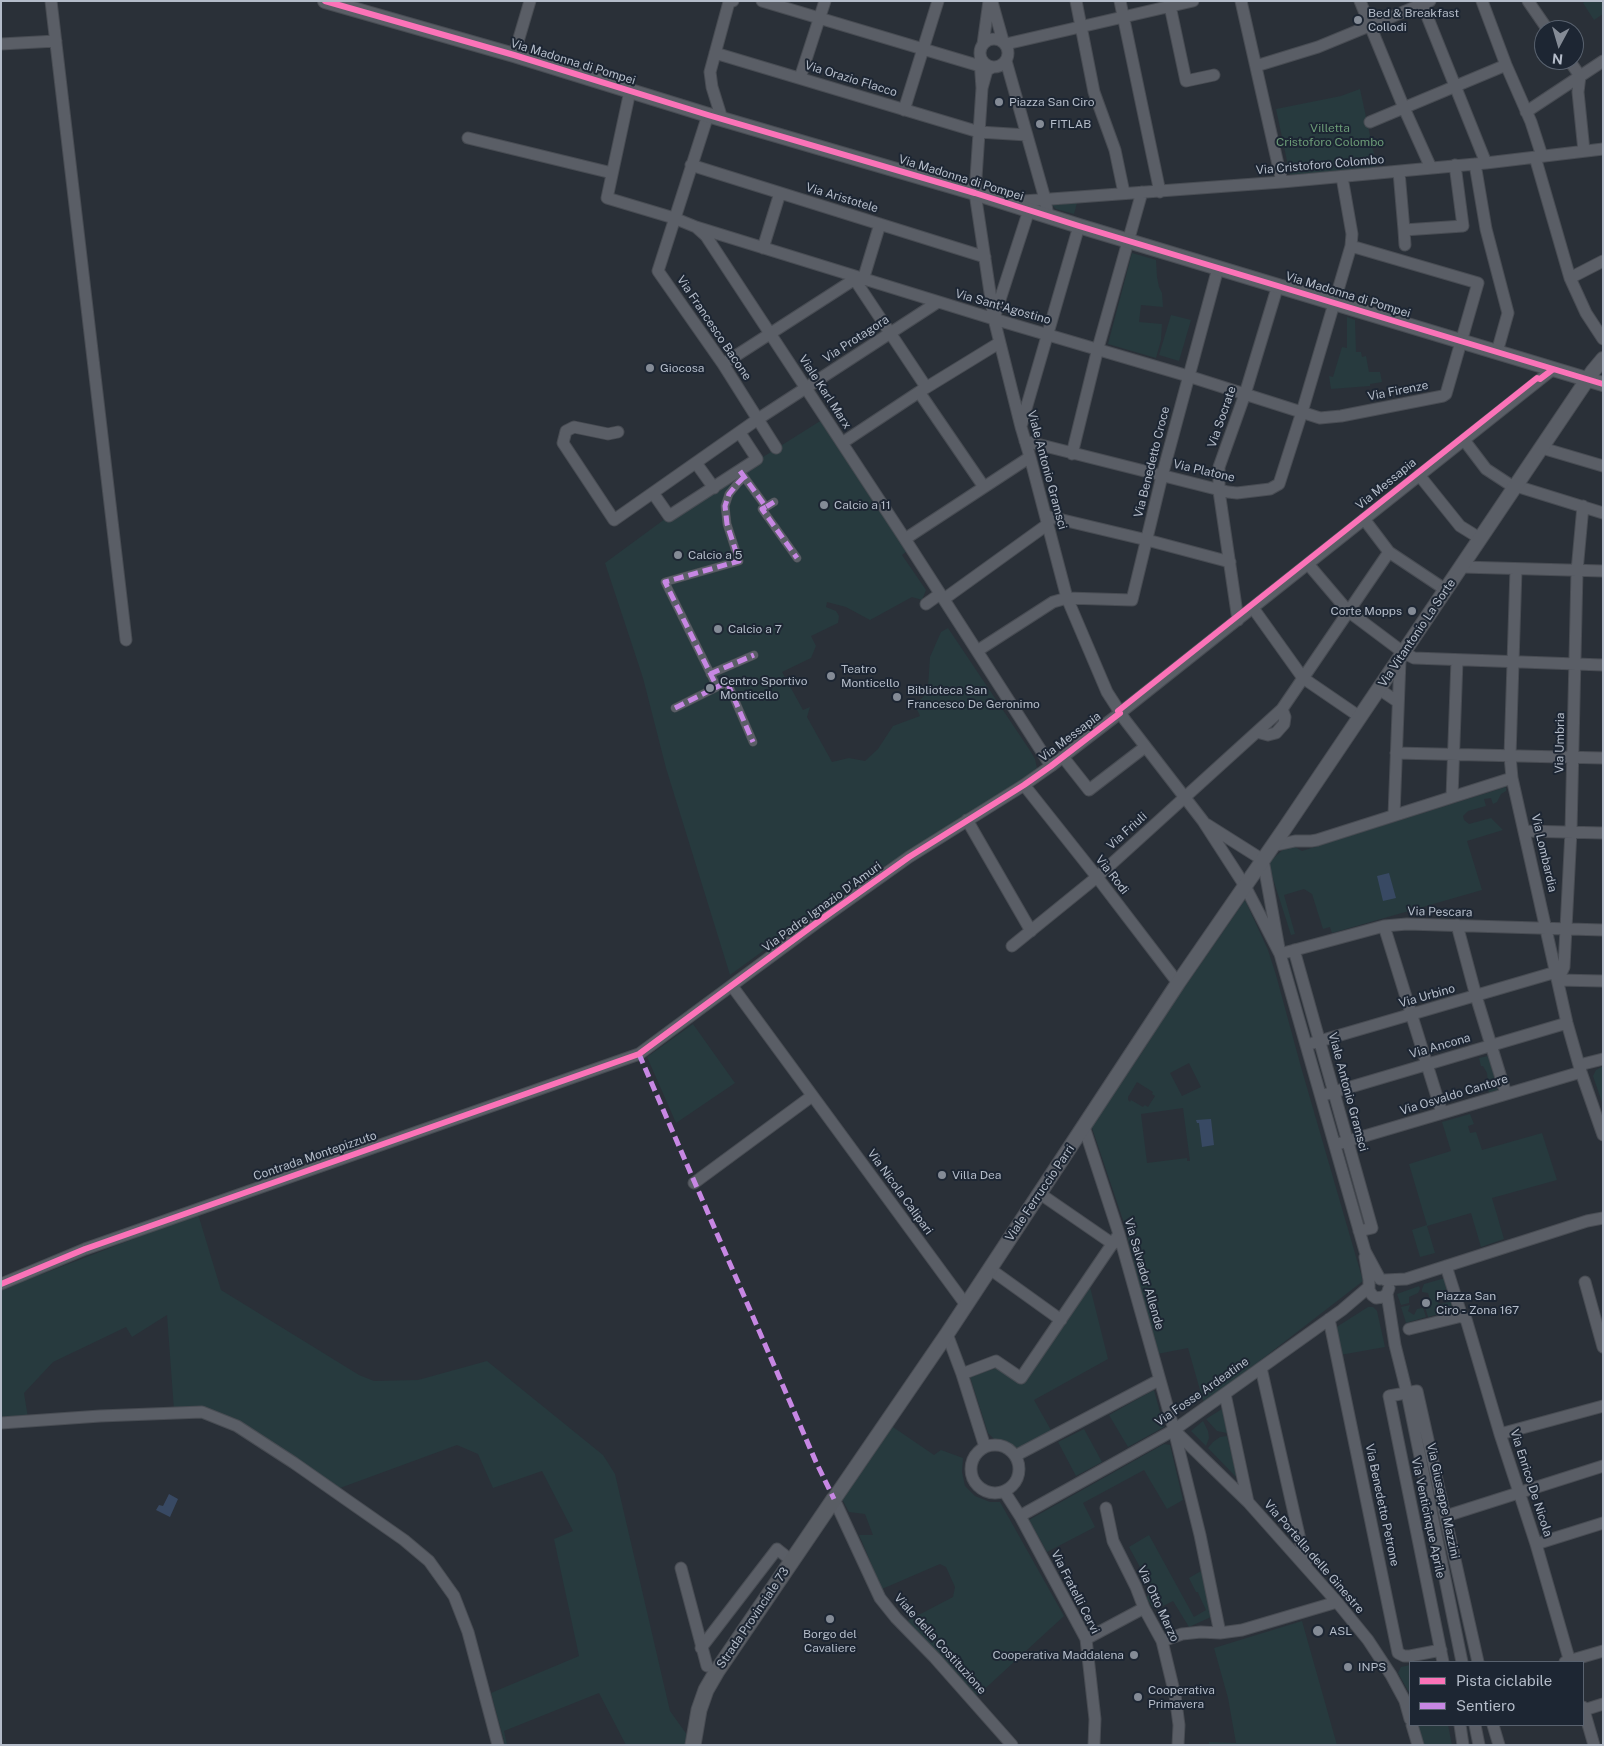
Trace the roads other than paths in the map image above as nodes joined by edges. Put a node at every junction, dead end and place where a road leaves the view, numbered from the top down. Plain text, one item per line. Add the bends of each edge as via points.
1 (51, 1) edge
2 (325, 1) edge
3 (530, 1) edge
4 (733, 1) edge
5 (762, 1) edge
6 (825, 1) edge
7 (938, 1) edge
8 (990, 1) edge
9 (1076, 1) edge
10 (1120, 1) edge
11 (1241, 1) edge
12 (1360, 1) edge
13 (1482, 1) edge
14 (1528, 1) edge
15 (1186, 2) edge
16 (1424, 2) edge
17 (1170, 6) junction
18 (819, 17) junction
19 (1123, 17) junction
20 (1541, 20) edge
21 (1081, 26) junction
22 (1371, 26) junction
23 (56, 41) junction
24 (1004, 43) junction
25 (1, 44) edge
26 (982, 48) junction
27 (923, 49) junction
28 (715, 53) junction
29 (514, 55) junction
30 (1006, 61) junction
31 (1603, 61) edge
32 (1506, 65) junction
33 (980, 66) junction
34 (1256, 66) junction
35 (993, 67) junction
36 (1576, 70) edge
37 (1214, 75) dead end
38 (1580, 76) junction
39 (800, 78) junction
40 (1456, 86) junction
41 (982, 88) junction
42 (630, 91) junction
43 (1404, 108) junction
44 (904, 110) junction
45 (1526, 112) junction
46 (708, 115) junction
47 (722, 119) junction
48 (1370, 122) dead end
49 (979, 132) junction
50 (1027, 135) junction
51 (468, 138) dead end
52 (1603, 149) edge
53 (1584, 151) junction
54 (1538, 157) junction
55 (1481, 163) junction
56 (691, 165) junction
57 (1456, 166) junction
58 (1431, 168) junction
59 (1399, 172) junction
60 (612, 173) junction
61 (1342, 177) junction
62 (1282, 182) junction
63 (1142, 192) junction
64 (1160, 192) junction
65 (780, 193) junction
66 (976, 193) junction
67 (1124, 193) junction
68 (1036, 205) junction
69 (674, 218) junction
70 (880, 224) junction
71 (1079, 226) junction
72 (696, 227) junction
73 (1404, 230) junction
74 (1128, 241) junction
75 (1405, 245) dead end
76 (1351, 246) junction
77 (763, 248) junction
78 (985, 257) junction
79 (1603, 261) edge
80 (1218, 268) junction
81 (1570, 278) junction
82 (857, 279) junction
83 (1500, 279) junction
84 (1478, 283) junction
85 (1278, 285) junction
86 (938, 302) junction
87 (1334, 302) junction
88 (994, 319) junction
89 (890, 333) junction
90 (770, 334) junction
91 (1048, 334) junction
92 (1603, 339) edge
93 (1461, 341) junction
94 (999, 343) junction
95 (1098, 348) junction
96 (1497, 352) junction
97 (1603, 359) edge
98 (723, 364) junction
99 (1552, 370) junction
100 (1188, 376) junction
101 (1588, 380) junction
102 (1603, 384) edge
103 (806, 388) junction
104 (923, 389) junction
105 (1245, 394) junction
106 (1302, 412) junction
107 (758, 420) junction
108 (1021, 427) junction
109 (618, 432) dead end
110 (740, 433) junction
111 (1464, 440) junction
112 (1025, 441) junction
113 (842, 443) junction
114 (776, 448) dead end
115 (1542, 448) junction
116 (1072, 454) junction
117 (1030, 457) junction
118 (696, 463) junction
119 (1603, 466) edge
120 (742, 474) junction
121 (1420, 475) junction
122 (1162, 476) junction
123 (984, 487) junction
124 (1516, 487) junction
125 (714, 488) junction
126 (1219, 490) junction
127 (653, 493) junction
128 (774, 502) dead end
129 (1583, 506) junction
130 (766, 507) junction
131 (1603, 513) edge
132 (1364, 519) junction
133 (1047, 520) junction
134 (905, 539) junction
135 (1480, 539) junction
136 (1147, 540) junction
137 (1388, 552) junction
138 (797, 558) dead end
139 (1230, 562) junction
140 (1308, 564) junction
141 (1462, 567) junction
142 (1516, 569) junction
143 (1577, 571) junction
144 (1603, 571) edge
145 (1446, 590) junction
146 (942, 596) junction
147 (1067, 598) junction
148 (926, 604) dead end
149 (1253, 608) junction
150 (1348, 611) junction
151 (1238, 620) junction
152 (126, 640) dead end
153 (977, 651) junction
154 (754, 655) dead end
155 (1402, 656) junction
156 (1457, 660) junction
157 (1513, 662) junction
158 (1576, 664) junction
159 (1603, 665) edge
160 (710, 674) junction
161 (1303, 678) junction
162 (717, 687) junction
163 (1379, 689) junction
164 (1398, 702) junction
165 (675, 708) dead end
166 (1120, 714) junction
167 (1360, 717) junction
168 (753, 742) dead end
169 (1146, 747) junction
170 (1396, 753) junction
171 (1453, 755) junction
172 (1510, 756) junction
173 (1063, 757) junction
174 (1574, 758) junction
175 (1603, 758) edge
176 (1051, 766) junction
177 (1512, 778) junction
178 (1024, 785) junction
179 (1452, 797) junction
180 (1184, 798) junction
181 (1394, 815) junction
182 (967, 820) junction
183 (1203, 821) junction
184 (1285, 828) junction
185 (1525, 830) junction
186 (1571, 831) junction
187 (1603, 832) edge
188 (1304, 841) junction
189 (1272, 846) junction
190 (1263, 860) junction
191 (1097, 877) junction
192 (1245, 886) junction
193 (1457, 925) junction
194 (1384, 926) junction
195 (1546, 929) junction
196 (1566, 930) junction
197 (1603, 930) edge
198 (1031, 931) junction
199 (1012, 946) dead end
200 (1294, 950) junction
201 (1280, 954) junction
202 (1557, 976) junction
203 (1603, 981) edge
204 (1178, 983) junction
205 (732, 986) junction
206 (1476, 996) junction
207 (1412, 1015) junction
208 (1568, 1023) junction
209 (1320, 1041) junction
210 (1306, 1045) junction
211 (1491, 1046) junction
212 (639, 1054) joint
213 (1603, 1059) edge
214 (1427, 1064) junction
215 (1580, 1068) junction
216 (1333, 1092) junction
217 (1506, 1094) junction
218 (812, 1096) junction
219 (1320, 1096) junction
220 (1442, 1113) junction
221 (1084, 1127) junction
222 (1603, 1135) edge
223 (1348, 1142) junction
224 (1335, 1145) junction
225 (694, 1183) dead end
226 (1039, 1193) junction
227 (1603, 1211) edge
228 (1603, 1218) edge
229 (1587, 1221) junction
230 (1359, 1231) junction
231 (1116, 1239) junction
232 (1446, 1266) junction
233 (990, 1269) junction
234 (1585, 1282) dead end
235 (1, 1284) edge
236 (1379, 1289) junction
237 (966, 1306) junction
238 (1462, 1316) junction
239 (1329, 1319) junction
240 (1061, 1320) junction
241 (1409, 1330) dead end
242 (947, 1334) junction
243 (1603, 1347) edge
244 (1261, 1368) junction
245 (962, 1374) junction
246 (1159, 1380) junction
247 (1406, 1393) junction
248 (1225, 1394) junction
249 (1603, 1406) edge
250 (1, 1423) edge
251 (1174, 1430) junction
252 (1500, 1434) junction
253 (985, 1447) junction
254 (1015, 1456) junction
255 (1603, 1466) edge
256 (1004, 1491) junction
257 (1519, 1492) junction
258 (834, 1500) junction
259 (1248, 1502) junction
260 (1106, 1508) dead end
261 (1020, 1516) junction
262 (1446, 1516) junction
263 (1603, 1523) edge
264 (1536, 1544) junction
265 (792, 1561) junction
266 (681, 1568) dead end
267 (1306, 1568) junction
268 (1337, 1602) junction
269 (1144, 1608) junction
270 (1220, 1633) junction
271 (1086, 1638) junction
272 (1162, 1641) junction
273 (701, 1648) junction
274 (1441, 1650) junction
275 (1603, 1651) edge
276 (1443, 1661) edge
277 (1462, 1661) edge
278 (1478, 1661) edge
279 (1568, 1661) edge
280 (1571, 1661) edge
281 (707, 1666) dead end
282 (1408, 1701) edge
283 (1603, 1704) edge
284 (1584, 1708) edge
285 (1584, 1711) edge
286 (1412, 1726) edge
287 (1460, 1726) edge
288 (1475, 1726) edge
289 (1493, 1726) edge
290 (498, 1745) edge
291 (693, 1745) edge
292 (1012, 1745) edge
293 (1094, 1745) edge
294 (1178, 1745) edge
295 (1418, 1745) edge
296 (1463, 1745) edge
297 (1479, 1745) edge
298 (1499, 1745) edge
299 (1594, 1745) edge

1 - 23 street
2 - 29 street, Via Madonna di Pompei
3 - 29 street
4 - 28 street via 729,2
5 - 18 street
6 - 18 street
7 - 27 street
8 - 24 street, Viale Antonio Gramsci
8 - 26 street, Viale Antonio Gramsci
9 - 21 street
10 - 19 street
11 - 34 street
12 - 22 street
13 - 32 street
14 - 20 street
15 - 17 street
16 - 22 street
16 - 40 street
17 - 19 street
17 - 37 street via 1186,81
18 - 27 street
18 - 39 street
19 - 21 street
19 - 64 street
21 - 24 street
21 - 67 street via 1094,92 1115,150
22 - 34 street
22 - 43 street
23 - 25 street
23 - 152 street
24 - 26 street via 990,39
24 - 30 street via 1009,52
26 - 33 street, Viale Antonio Gramsci
26 - 35 street via 982,60
27 - 33 street
27 - 44 street
28 - 39 street, Via Orazio Flacco
28 - 47 street via 710,72
29 - 42 street, Via Madonna di Pompei
30 - 35 street
30 - 50 street
31 - 38 street
32 - 40 street
32 - 45 street
33 - 41 street, Viale Antonio Gramsci
34 - 62 street
35 - 41 street, Viale Antonio Gramsci via 988,70
36 - 38 street
38 - 45 street
38 - 53 street via 1578,92
39 - 44 street, Via Orazio Flacco
40 - 43 street
40 - 55 street
41 - 49 street, Viale Antonio Gramsci
42 - 46 street, Via Madonna di Pompei
42 - 60 street
43 - 48 street
43 - 58 street
44 - 49 street, Via Orazio Flacco
45 - 54 street
46 - 47 street, Via Madonna di Pompei
46 - 56 street
47 - 66 street, Via Madonna di Pompei
49 - 50 street, Via Orazio Flacco
49 - 66 street, Viale Antonio Gramsci
50 - 68 street
51 - 60 street
52 - 53 street, Via Cristoforo Colombo
53 - 54 street, Via Cristoforo Colombo
54 - 55 street, Via Cristoforo Colombo
54 - 81 street
55 - 57 street, Via Cristoforo Colombo
55 - 83 street via 1486,229
56 - 65 street, Via Aristotele
56 - 69 street
57 - 58 street, Via Cristoforo Colombo
57 - 73 street via 1463,226
58 - 59 street, Via Cristoforo Colombo
59 - 61 street, Via Cristoforo Colombo
59 - 73 street
60 - 69 street, Viale Karl Marx via 607,198
61 - 62 street, Via Cristoforo Colombo
61 - 76 street, Via Platone via 1352,234
62 - 64 street, Via Cristoforo Colombo
63 - 64 street, Via Cristoforo Colombo
63 - 67 street, Via Cristoforo Colombo
63 - 74 street
65 - 70 street, Via Aristotele
65 - 77 street
66 - 68 street, Via Madonna di Pompei via 1005,203
66 - 78 street, Viale Antonio Gramsci
67 - 68 street, Via Cristoforo Colombo
68 - 71 street, Via Madonna di Pompei via 1048,216
68 - 88 street
69 - 72 street, Viale Karl Marx
69 - 98 street, Via Francesco Bacone via 658,271
70 - 78 street, Via Aristotele
70 - 82 street
71 - 74 street, Via Madonna di Pompei
71 - 91 street
72 - 77 street, Via Sant'Agostino
72 - 90 street, Viale Karl Marx via 706,236
73 - 75 street
74 - 80 street, Via Madonna di Pompei
74 - 95 street
76 - 84 street
76 - 87 street, Via Platone
77 - 82 street, Via Sant'Agostino
78 - 88 street, Viale Antonio Gramsci
79 - 81 street
80 - 85 street, Via Madonna di Pompei
80 - 100 street, Via Benedetto Croce
81 - 92 street via 1586,313
82 - 86 street, Via Sant'Agostino
82 - 89 street
82 - 90 street
83 - 84 street
83 - 96 street via 1508,313
84 - 93 street, Via Firenze
85 - 87 street, Via Madonna di Pompei
85 - 105 street, Via Socrate
86 - 88 street, Via Sant'Agostino
86 - 89 street, Via Protagora
87 - 93 street, Via Madonna di Pompei
87 - 106 street, Via Platone
88 - 91 street, Via Sant'Agostino
88 - 94 street, Viale Antonio Gramsci
89 - 103 street, Via Protagora
89 - 104 street
90 - 98 street
90 - 103 street, Viale Karl Marx
91 - 95 street, Via Sant'Agostino
91 - 108 street
93 - 96 street, Via Madonna di Pompei
93 - 106 street, Via Firenze via 1443,396 1340,416 1320,418
94 - 104 street
94 - 108 street, Viale Antonio Gramsci
95 - 100 street, Via Sant'Agostino
95 - 116 street
96 - 99 street, Via Madonna di Pompei
97 - 101 street, Via Vitantonio La Sorte
98 - 107 street, Via Francesco Bacone
99 - 101 street, Via Madonna di Pompei
99 - 111 street, Via Messapia
100 - 105 street, Via Sant'Agostino
100 - 122 street, Via Benedetto Croce
101 - 102 street, Via Madonna di Pompei
101 - 115 street, Via Vitantonio La Sorte
103 - 107 street, Via Protagora
103 - 113 street, Viale Karl Marx
104 - 113 street
104 - 123 street
105 - 106 street, Via Sant'Agostino
105 - 126 street, Via Socrate via 1219,467
106 - 126 street, Via Platone via 1279,484 1237,493
107 - 110 street, Via Protagora
107 - 114 street, Via Francesco Bacone
108 - 112 street, Viale Antonio Gramsci
109 - 127 street, Via Protagora via 608,434 574,427 566,431 563,443 614,520
110 - 118 street, Via Protagora
110 - 120 street via 757,459
111 - 121 street, Via Messapia
111 - 124 street via 1486,469
112 - 116 street, Via Platone
112 - 117 street, Viale Antonio Gramsci
113 - 134 street, Viale Karl Marx
115 - 119 street
115 - 124 street, Via Vitantonio La Sorte
116 - 122 street, Via Platone
117 - 123 street
117 - 133 street, Viale Antonio Gramsci
118 - 125 street
118 - 127 street, Via Protagora
120 - 125 street
120 - 130 street
120 - 160 street via 725,506 727,524 739,561 665,582
121 - 132 street, Via Messapia
121 - 135 street via 1460,526
122 - 126 street, Via Platone
122 - 136 street, Via Benedetto Croce
123 - 134 street
124 - 129 street
124 - 135 street, Via Vitantonio La Sorte
125 - 127 street via 669,516
126 - 139 street, Via Socrate
128 - 130 street
129 - 131 street
129 - 143 street, Via Umbria
130 - 138 street via 762,509
132 - 137 street
132 - 140 street, Via Messapia
133 - 136 street
133 - 146 street
133 - 147 street, Viale Antonio Gramsci
134 - 146 street, Viale Karl Marx
135 - 141 street, Via Vitantonio La Sorte
136 - 139 street
136 - 147 street, Via Benedetto Croce via 1132,600
137 - 145 street
137 - 150 street, Via Friuli
139 - 151 street, Via Socrate
140 - 149 street, Via Messapia
140 - 150 street
141 - 142 street
141 - 145 street, Via Vitantonio La Sorte
142 - 143 street
142 - 157 street, Via Lombardia
143 - 144 street
143 - 158 street, Via Umbria
145 - 155 street, Via Vitantonio La Sorte
146 - 148 street
146 - 153 street, Viale Karl Marx
147 - 153 street via 1053,602
147 - 166 street, Viale Antonio Gramsci via 1107,692
149 - 151 street, Via Messapia
149 - 161 street
150 - 155 street
150 - 161 street, Via Friuli
151 - 166 street, Via Messapia
153 - 176 street, Viale Karl Marx
154 - 160 street
155 - 156 street
155 - 163 street, Via Vitantonio La Sorte
155 - 164 street
156 - 157 street
156 - 171 street
157 - 158 street
157 - 172 street, Via Lombardia
158 - 159 street
158 - 174 street, Via Umbria
160 - 162 street
161 - 167 street
161 - 180 street, Via Friuli via 1282,709
162 - 165 street
162 - 168 street via 727,682
163 - 164 street
163 - 167 street, Via Vitantonio La Sorte
164 - 170 street
166 - 169 street, Viale Antonio Gramsci
166 - 173 street, Via Messapia
167 - 184 street, Via Vitantonio La Sorte
169 - 173 street via 1089,790
169 - 180 street, Viale Antonio Gramsci
170 - 171 street
170 - 181 street
171 - 172 street
171 - 179 street
172 - 174 street
172 - 177 street, Via Lombardia
173 - 176 street, Via Messapia
174 - 175 street
174 - 186 street, Via Umbria
176 - 178 street, Via Messapia
177 - 179 street
177 - 185 street, Via Lombardia
178 - 182 street, Via Padre Ignazio D'Amuri
178 - 191 street, Via Rodi
179 - 181 street
180 - 183 street, Viale Antonio Gramsci
180 - 191 street, Via Friuli
181 - 188 street via 1317,840
182 - 198 street
182 - 205 street, Via Padre Ignazio D'Amuri via 819,921
183 - 190 street, Viale Antonio Gramsci
183 - 192 street, Viale Antonio Gramsci
184 - 188 street
184 - 189 street, Via Vitantonio La Sorte
185 - 186 street
185 - 195 street, Via Lombardia
186 - 187 street
186 - 196 street, Via Umbria
188 - 189 street
189 - 190 street, Via Vitantonio La Sorte
190 - 192 street, Via Vitantonio La Sorte
190 - 201 street, Viale Antonio Gramsci
191 - 198 street, Via Friuli
191 - 204 street, Via Rodi
192 - 201 street, Viale Antonio Gramsci
192 - 204 street, Viale Ferruccio Parri
193 - 194 street, Via Pescara
193 - 195 street, Via Pescara
193 - 206 street
194 - 200 street, Via Pescara
194 - 207 street
195 - 196 street, Via Pescara
195 - 202 street, Via Lombardia
196 - 197 street, Via Pescara
196 - 202 street, Via Umbria via 1564,967
198 - 199 street, Via Friuli
200 - 201 street, Via Pescara
200 - 209 street, Viale Antonio Gramsci
201 - 210 street, Viale Antonio Gramsci
202 - 203 street, Via Urbino
202 - 206 street, Via Urbino
202 - 208 street, Via Lombardia
204 - 221 street, Viale Ferruccio Parri
205 - 212 street, Via Padre Ignazio D'Amuri
205 - 218 street, Via Nicola Calipari
206 - 207 street, Via Urbino
206 - 211 street
207 - 209 street, Via Urbino
207 - 214 street
208 - 211 street, Via Ancona
208 - 215 street, Via Lombardia
209 - 210 street, Via Urbino
209 - 216 street, Viale Antonio Gramsci
210 - 219 street, Viale Antonio Gramsci
211 - 214 street, Via Ancona
211 - 217 street
212 - 235 street, Contrada Montepizzuto via 85,1249
213 - 215 street, Via Osvaldo Cantore
214 - 216 street, Via Ancona
214 - 220 street
215 - 217 street, Via Osvaldo Cantore
215 - 222 street, Via Lombardia
216 - 219 street, Via Ancona
216 - 223 street, Viale Antonio Gramsci
217 - 220 street, Via Osvaldo Cantore
218 - 225 street
218 - 237 street, Via Nicola Calipari
219 - 224 street, Viale Antonio Gramsci
220 - 223 street, Via Osvaldo Cantore
221 - 226 street, Viale Ferruccio Parri
221 - 231 street, Via Salvador Allende
223 - 224 street, Via Osvaldo Cantore
223 - 230 street, Viale Antonio Gramsci via 1372,1228
224 - 230 street, Viale Antonio Gramsci
226 - 231 street
226 - 233 street, Viale Ferruccio Parri
227 - 229 street
228 - 229 street
229 - 232 street
230 - 236 street, Viale Antonio Gramsci
231 - 240 street
231 - 246 street, Via Salvador Allende
232 - 236 street
232 - 238 street, Via Enrico De Nicola
233 - 237 street, Viale Ferruccio Parri
233 - 240 street
234 - 243 street
236 - 239 street, Via Fosse Ardeatine
236 - 247 street, Via Giuseppe Mazzini
237 - 242 street, Viale Ferruccio Parri
238 - 241 street
238 - 252 street, Via Enrico De Nicola via 1466,1320
239 - 244 street, Via Fosse Ardeatine
239 - 274 street, Via Benedetto Petrone via 1398,1653 1410,1656
240 - 245 street via 1022,1378 996,1361
242 - 245 street
242 - 258 street, Viale Ferruccio Parri
244 - 248 street, Via Fosse Ardeatine
244 - 267 street
245 - 253 street
246 - 251 street, Via Salvador Allende
246 - 254 street
247 - 262 street via 1417,1391
247 - 274 street, Via Venticinque Aprile via 1389,1396
247 - 277 street, Via Giuseppe Mazzini
248 - 251 street, Via Fosse Ardeatine
248 - 259 street
249 - 252 street
250 - 290 street via 202,1412 237,1426 333,1490 429,1561 454,1596
251 - 259 street, Via Portella delle Ginestre
251 - 261 street, Via Fosse Ardeatine
251 - 270 street, Via Salvador Allende
252 - 257 street, Via Enrico De Nicola
253 - 254 street via 1001,1446
253 - 256 street via 973,1459 970,1470 974,1481 987,1492
254 - 256 street via 1018,1473 1014,1484
255 - 257 street
256 - 261 street, Via Fratelli Cervi
257 - 262 street
257 - 264 street, Via Enrico De Nicola
258 - 265 main road, Strada Provinciale 73
258 - 292 street, Viale della Costituzione via 880,1598
259 - 267 street, Via Portella delle Ginestre
260 - 269 street, Via Otto Marzo via 1113,1541
261 - 271 street, Via Fratelli Cervi
262 - 278 street
263 - 264 street
264 - 279 street, Via Enrico De Nicola
265 - 273 street via 777,1549
265 - 291 main road, Strada Provinciale 73 via 706,1690
266 - 273 street
267 - 268 street, Via Portella delle Ginestre
268 - 270 street via 1242,1630
268 - 282 street, Via Portella delle Ginestre
269 - 271 street
269 - 272 street, Via Otto Marzo
270 - 272 street via 1182,1634
271 - 293 street, Via Fratelli Cervi
272 - 294 street, Via Otto Marzo via 1179,1726
273 - 281 street
274 - 276 street, Via Venticinque Aprile
275 - 280 street
283 - 284 street
285 - 299 street
286 - 295 street
287 - 296 street
288 - 297 street
289 - 298 street

